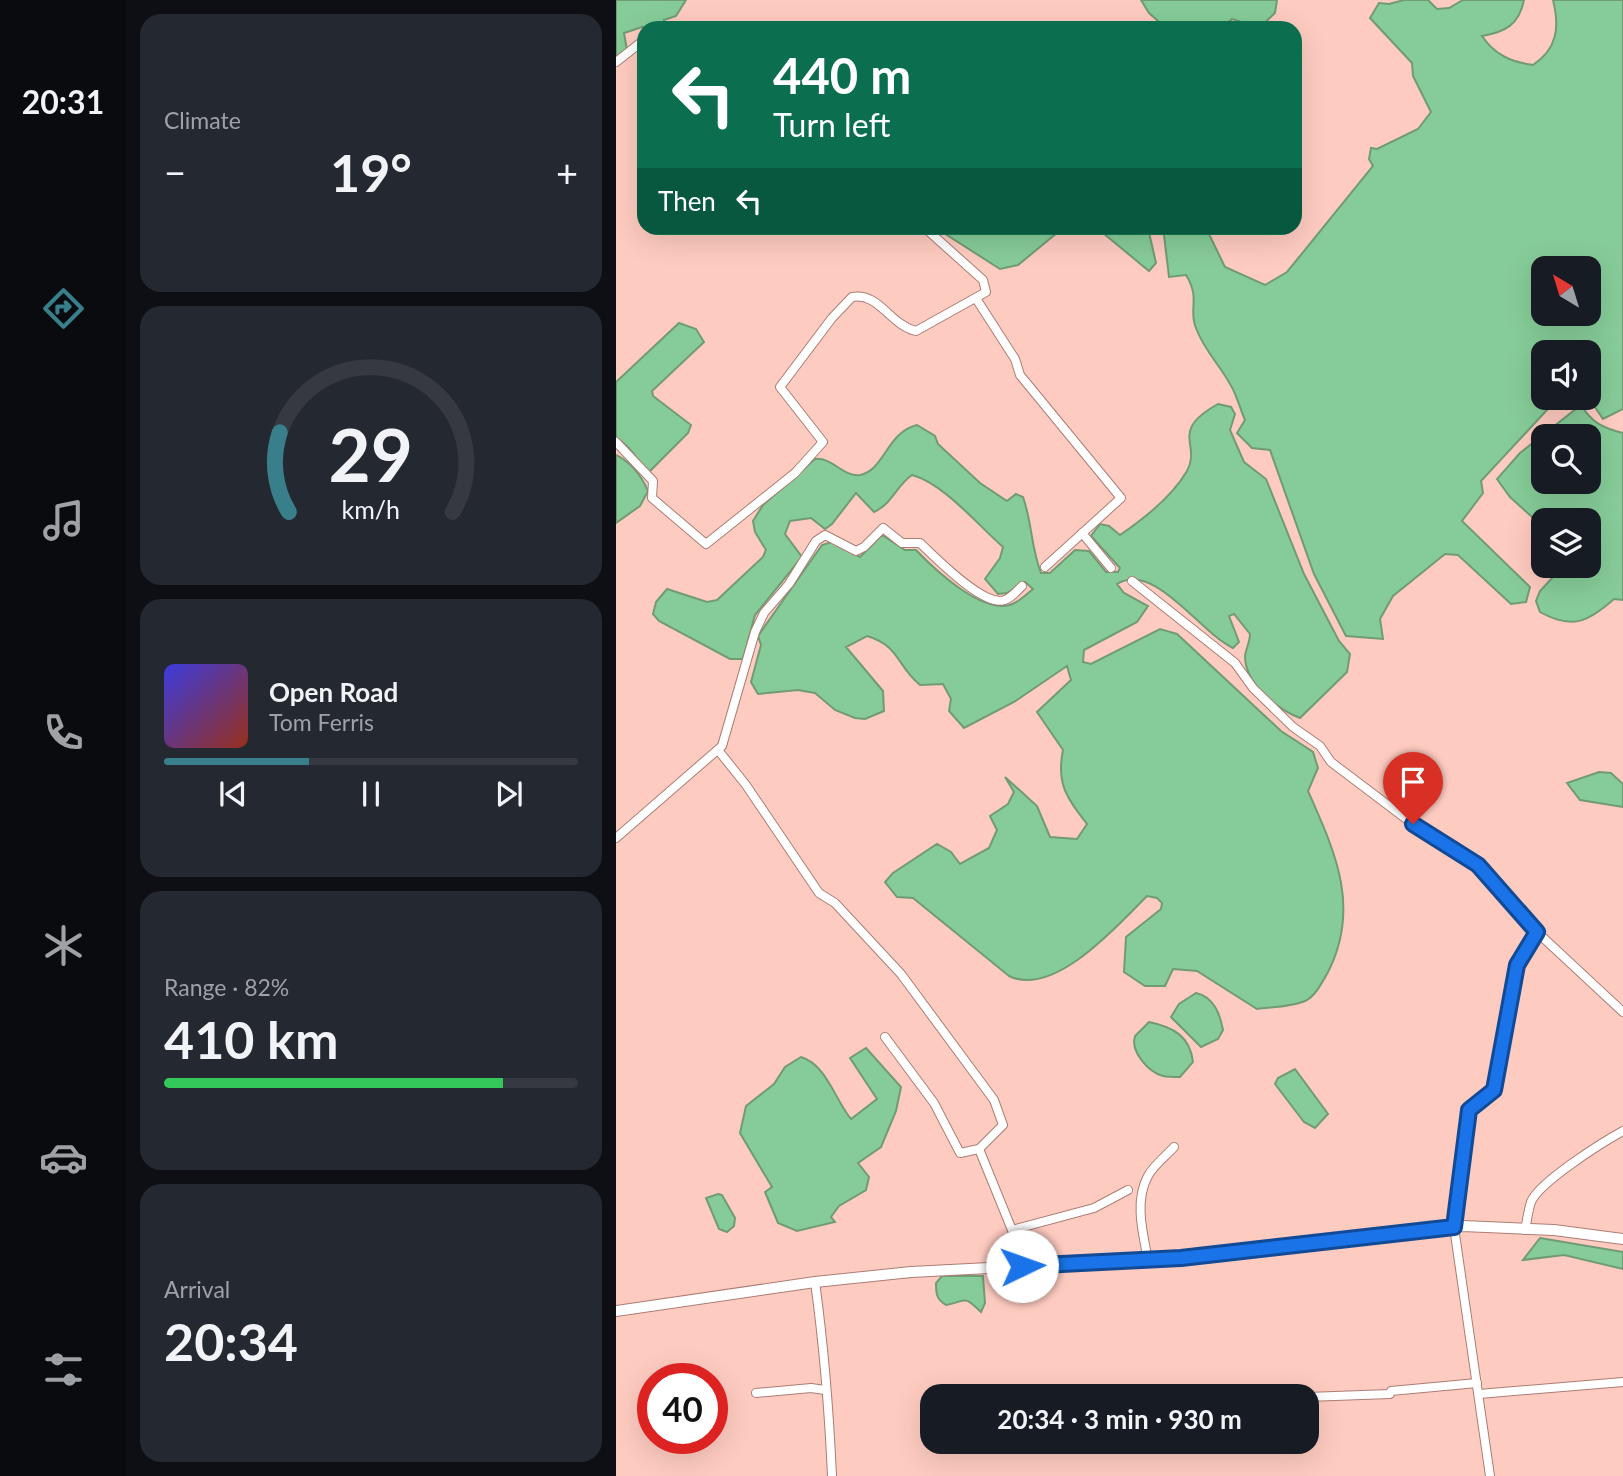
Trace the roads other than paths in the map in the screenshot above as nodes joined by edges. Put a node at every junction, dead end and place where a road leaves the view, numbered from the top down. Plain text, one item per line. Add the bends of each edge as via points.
1 (637, 46) edge
2 (616, 62) edge
3 (933, 235) edge
4 (977, 300) junction
5 (616, 442) edge
6 (1082, 533) junction
7 (1045, 567) dead end
8 (1111, 568) dead end
9 (1132, 581) dead end
10 (1022, 586) dead end
11 (718, 750) junction
12 (616, 838) edge
13 (1537, 932) junction
14 (1623, 1012) edge
15 (885, 1037) dead end
16 (1623, 1131) edge
17 (1174, 1147) dead end
18 (979, 1149) junction
19 (1128, 1190) dead end
20 (1454, 1227) junction
21 (1012, 1230) junction
22 (1525, 1230) junction
23 (1623, 1239) edge
24 (1148, 1259) junction
25 (1022, 1266) junction
26 (815, 1282) junction
27 (616, 1311) edge
28 (1623, 1382) edge
29 (1477, 1383) junction
30 (825, 1390) junction
31 (756, 1393) dead end
32 (1479, 1394) junction
33 (1319, 1397) edge
34 (832, 1476) edge
35 (1490, 1476) edge

1 - 2 street
3 - 4 street via 983,280 986,292
4 - 5 street via 916,331 902,328 873,299 852,297 780,387 823,442 795,473 706,544 652,498 653,481
4 - 6 street via 1015,359 1020,375 1121,498
6 - 7 street
6 - 8 street
9 - 13 street via 1235,663 1254,688 1293,727 1320,746 1331,762 1413,824 1478,865
10 - 11 street via 1006,600 988,596 947,569 920,543 902,543 883,528 856,551 825,535 764,613
11 - 12 street
11 - 18 street via 819,893 835,903 901,974 993,1100 1003,1125
13 - 14 street
13 - 20 street via 1517,965 1494,1090 1469,1110
15 - 18 street via 934,1103 960,1153
16 - 22 street via 1556,1175 1531,1200
17 - 24 street via 1148,1175 1142,1195
18 - 21 street
19 - 21 street via 1094,1208
20 - 22 street
20 - 24 street
20 - 29 street
21 - 25 street
22 - 23 street
24 - 25 street
25 - 26 street
26 - 27 street
26 - 30 street via 827,1368
28 - 32 street
29 - 32 street
29 - 33 street via 1390,1394
30 - 31 street
30 - 34 street
32 - 35 street

